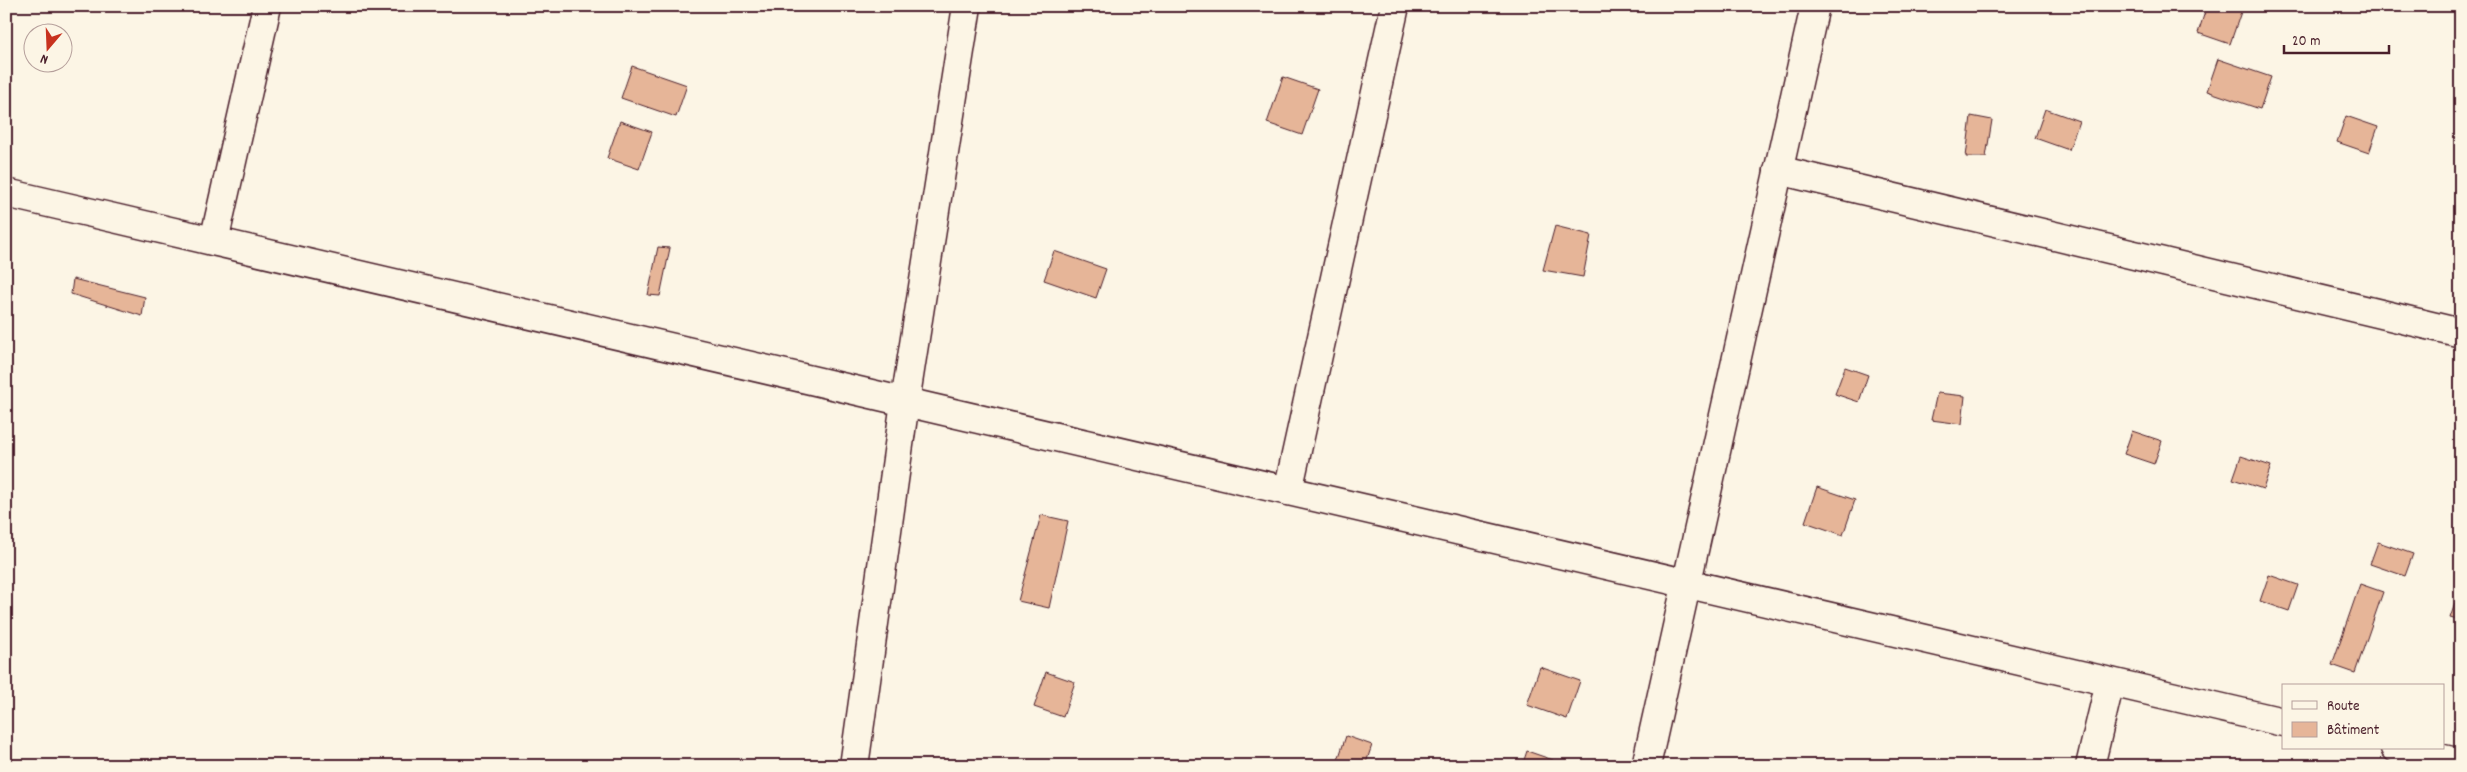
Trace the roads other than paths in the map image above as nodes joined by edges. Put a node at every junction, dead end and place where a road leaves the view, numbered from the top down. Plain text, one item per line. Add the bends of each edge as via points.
1 (267, 6) edge
2 (967, 6) edge
3 (1395, 6) edge
4 (1815, 6) edge
5 (1778, 170) junction
6 (6, 193) edge
7 (214, 241) junction
8 (2461, 333) edge
9 (905, 402) junction
10 (1288, 491) junction
11 (1686, 583) junction
12 (2110, 682) junction
13 (2282, 722) edge
14 (2403, 750) edge
15 (2461, 764) edge
16 (854, 766) edge
17 (1646, 766) edge
18 (2090, 766) edge

1 - 7 street
2 - 9 street
3 - 10 street
4 - 5 street
5 - 8 street
5 - 11 street
6 - 7 street
7 - 9 street
9 - 10 street
9 - 16 street
10 - 11 street
11 - 12 street
11 - 17 street
12 - 13 street
12 - 18 street
14 - 15 street

